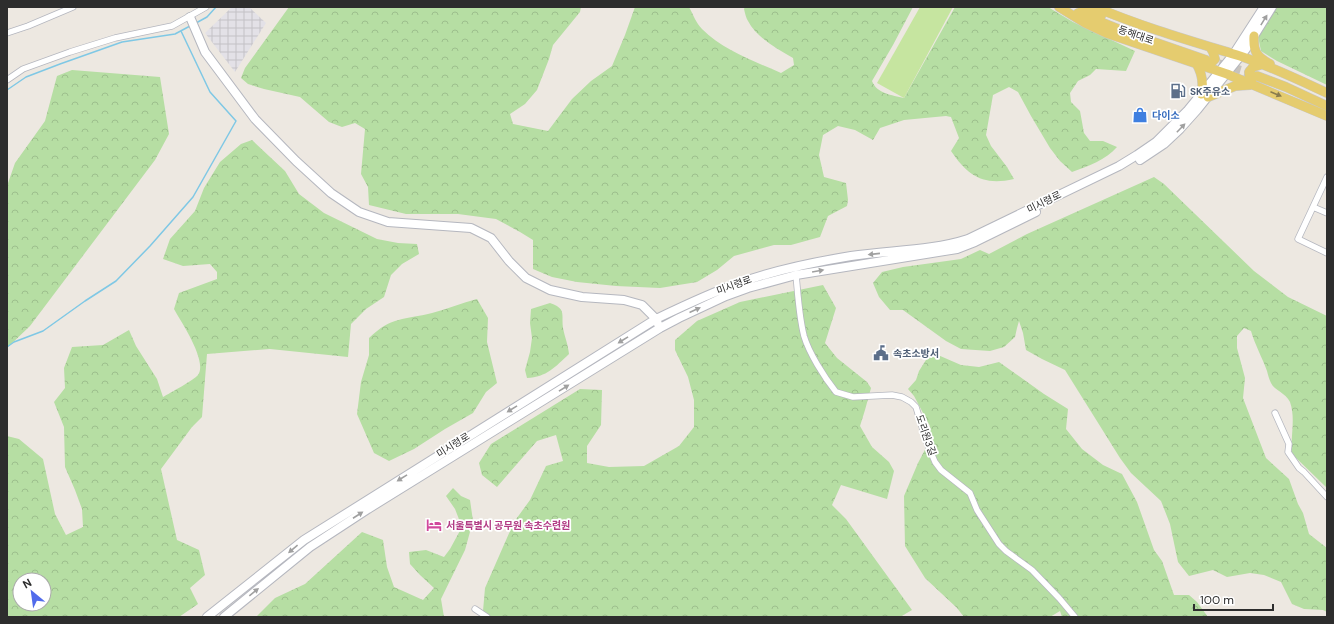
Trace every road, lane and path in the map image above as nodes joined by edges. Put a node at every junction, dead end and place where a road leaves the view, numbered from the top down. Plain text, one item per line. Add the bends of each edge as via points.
1 (73, 7) edge
2 (206, 7) edge
3 (1059, 7) edge
4 (1068, 7) edge
5 (1082, 7) edge
6 (1095, 7) edge
7 (1264, 7) edge
8 (1272, 7) edge
9 (190, 19) junction
10 (7, 33) edge
11 (1254, 36) junction
12 (1237, 56) junction
13 (1208, 57) junction
14 (1196, 63) junction
15 (1259, 71) junction
16 (1224, 73) junction
17 (1292, 76) junction
18 (7, 80) edge
19 (1253, 85) junction
20 (1327, 93) edge
21 (1205, 95) junction
22 (1327, 102) edge
23 (1327, 106) edge
24 (1327, 116) edge
25 (1327, 178) edge
26 (1313, 207) junction
27 (1327, 213) edge
28 (1327, 253) edge
29 (796, 275) junction
30 (656, 319) junction
31 (660, 328) junction
32 (1275, 413) dead end
33 (1327, 497) edge
34 (475, 609) dead end
35 (207, 617) edge
36 (224, 617) edge
37 (487, 617) edge
38 (1075, 617) edge

1 - 10 street
2 - 9 street
3 - 14 main road via 1106,33
4 - 13 main road, 동해대로 via 1096,21
5 - 13 main road, 동해대로
6 - 13 main road
7 - 12 main road, 미시령로
11 -> 8 main road, 미시령로
9 - 18 street via 70,52 23,69
9 - 30 main road via 205,52 255,119 331,193 359,212 388,222 471,228 491,238 526,278 550,290 582,297 624,300 642,305
11 - 12 main road, 미시령로
11 - 17 main road via 1255,51 1260,57
12 - 13 main road
12 - 15 main road
12 - 16 main road, 미시령로
13 - 14 main road
13 - 16 main road
14 - 21 main road
15 - 17 main road
15 - 19 main road via 1253,67 1249,72
15 - 22 main road
15 - 23 main road
16 - 19 main road
16 - 21 main road, 미시령로
17 - 20 main road
19 - 21 main road via 1235,86
19 -> 24 main road
29 -> 21 main road, 미시령로 via 948,251 975,242 1151,154 1180,129
21 -> 30 main road, 미시령로 via 1165,134 1138,155 968,239 934,247 853,256 767,274 711,293
25 - 26 street
26 - 27 street
26 - 28 street via 1298,239
31 -> 29 main road, 미시령로 via 726,296
29 - 38 street, 도리원3길 via 804,336 836,392 854,397 892,395 911,402 916,407 927,443 941,470 970,493 977,510 999,544 1032,570
30 - 31 main road
30 -> 35 main road, 미시령로 via 316,532
36 -> 31 main road, 미시령로 via 317,543
32 - 33 street via 1290,444 1288,452 1299,468
34 - 37 street

